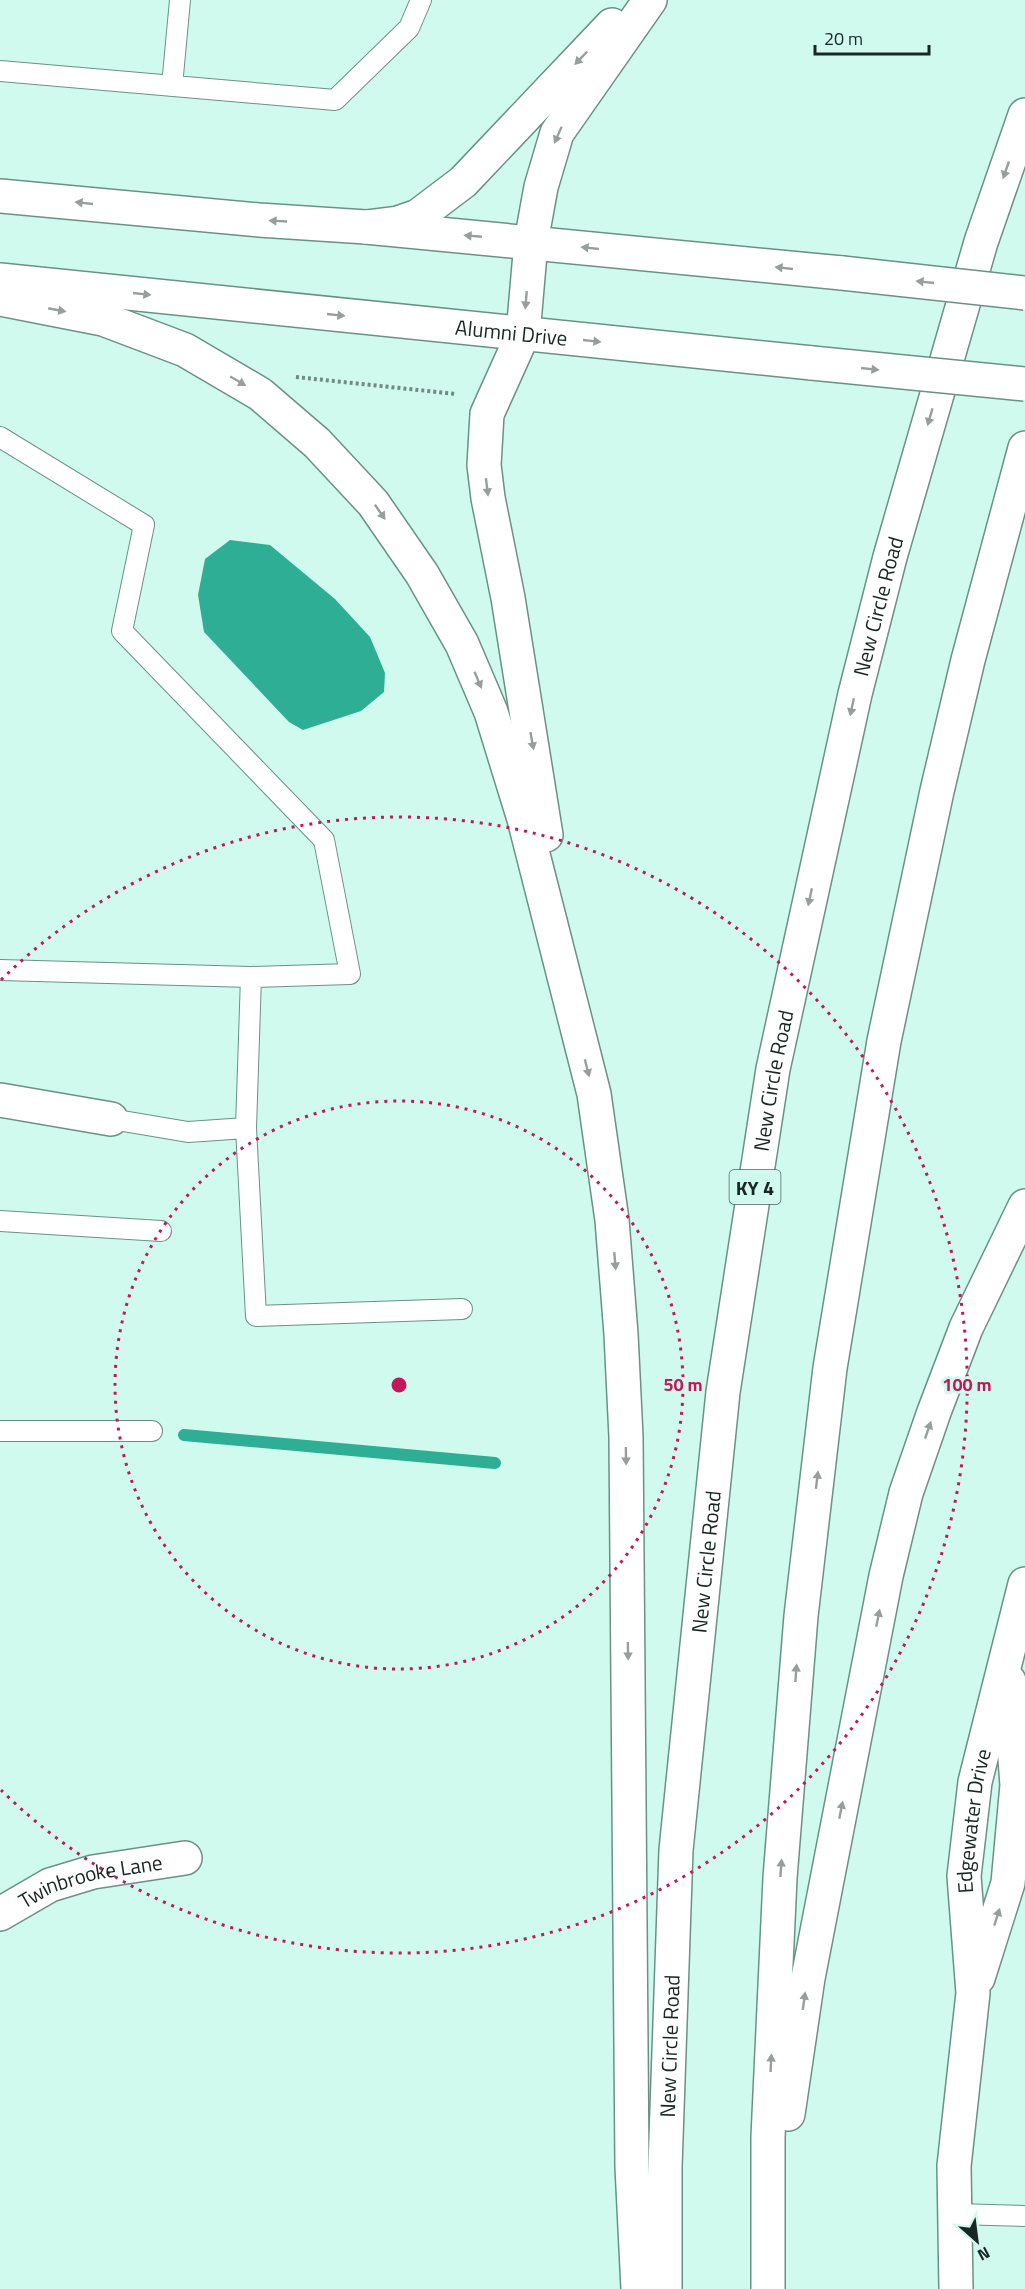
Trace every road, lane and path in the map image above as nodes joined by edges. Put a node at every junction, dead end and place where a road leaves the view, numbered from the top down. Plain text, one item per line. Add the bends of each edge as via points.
1 (180, 0) edge
2 (421, 0) edge
3 (636, 0) edge
4 (650, 0) edge
5 (0, 71) edge
6 (172, 86) junction
7 (1025, 115) edge
8 (0, 196) edge
9 (366, 227) junction
10 (531, 242) junction
11 (0, 280) edge
12 (1025, 293) edge
13 (0, 299) edge
14 (523, 334) junction
15 (292, 376) dead end
16 (1025, 384) edge
17 (463, 395) dead end
18 (0, 437) edge
19 (1025, 448) edge
20 (0, 970) edge
21 (251, 977) junction
22 (573, 1011) junction
23 (0, 1100) edge
24 (111, 1119) joint
25 (246, 1128) junction
26 (1025, 1206) edge
27 (0, 1221) edge
28 (161, 1231) dead end
29 (462, 1309) dead end
30 (0, 1431) edge
31 (152, 1431) dead end
32 (1025, 1584) edge
33 (1007, 1653) junction
34 (185, 1858) dead end
35 (0, 1914) edge
36 (973, 1993) junction
37 (955, 2214) junction
38 (1025, 2216) edge
39 (638, 2289) edge
40 (665, 2289) edge
41 (770, 2289) edge
42 (956, 2289) edge

1 - 6 lane
2 - 6 lane via 409,28 335,100
3 -> 9 main road via 463,182 418,216
4 -> 10 main road via 557,132 540,187
5 - 6 lane
7 -> 40 main road, New Circle Road / KY 4 via 981,242 890,557 855,694 773,1069 723,1392 676,1850 665,2167
9 -> 8 main road
10 -> 9 main road
12 -> 10 main road, bridge
10 -> 14 main road
11 -> 14 main road, Alumni Drive
13 -> 22 main road via 103,319 185,350 260,394 317,443 373,503 422,574 462,644 491,712 524,819
14 -> 16 main road, Alumni Drive, bridge
14 -> 22 main road via 487,414 484,465 536,764
15 - 17 path
18 - 21 lane via 144,525 122,631 324,840 350,974
41 -> 19 main road via 768,2137 780,1878 801,1616 830,1368 886,1030 968,660
20 - 21 lane
21 - 25 lane
22 -> 39 main road via 594,1094 612,1220 621,1334 626,1437 632,2167
23 - 24 main road
24 - 25 lane via 188,1132
25 - 29 lane via 256,1316
41 -> 26 main road via 786,2127 808,1978 886,1576 906,1493 934,1412 966,1328
27 - 28 lane
30 - 31 lane
32 - 33 main road, Edgewater Drive
33 - 36 main road, Edgewater Drive via 975,1782 964,1876
36 -> 33 main road, Edgewater Drive via 1008,1883 1017,1785
34 - 35 main road, Twinbrooke Lane via 93,1872 50,1885
36 - 37 main road, Edgewater Drive via 954,2166
37 - 38 lane
37 - 42 main road, Edgewater Drive

